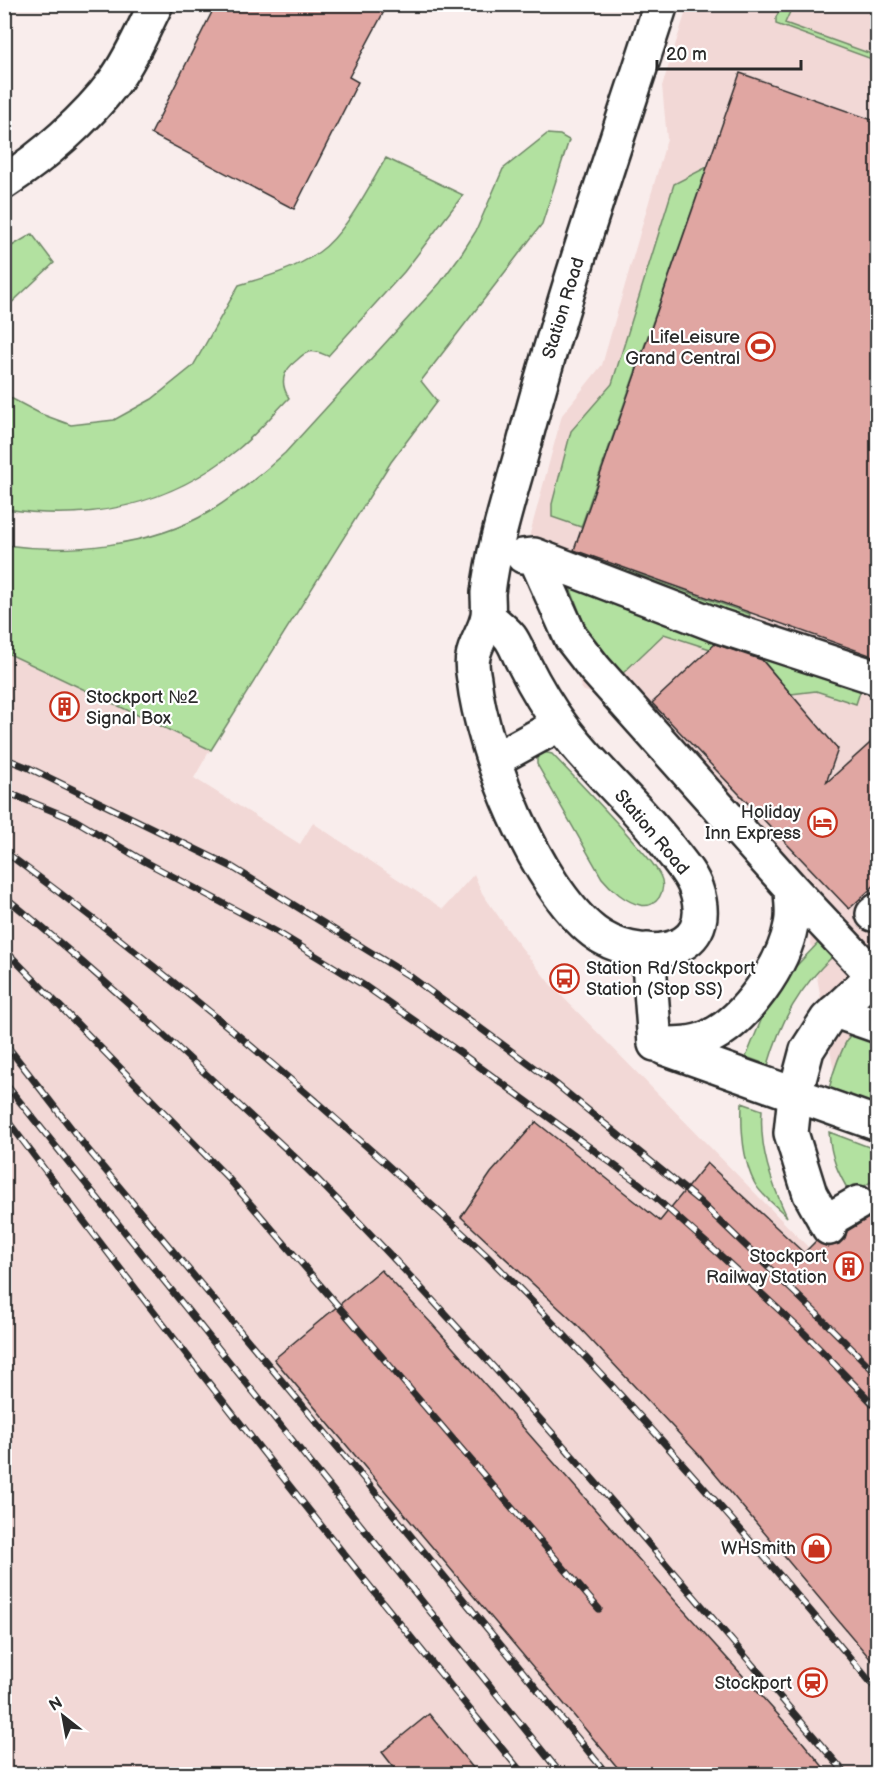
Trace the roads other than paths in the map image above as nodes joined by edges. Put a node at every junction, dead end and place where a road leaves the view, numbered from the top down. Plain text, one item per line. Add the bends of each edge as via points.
1 (156, 4) edge
2 (661, 4) edge
3 (4, 182) edge
4 (534, 555) junction
5 (495, 558) junction
6 (488, 617) junction
7 (878, 678) edge
8 (560, 724) junction
9 (494, 760) junction
10 (791, 888) junction
11 (861, 924) edge
12 (648, 950) junction
13 (875, 973) edge
14 (835, 1011) junction
15 (878, 1026) edge
16 (655, 1044) junction
17 (795, 1095) junction
18 (878, 1124) edge
19 (858, 1203) dead end

1 - 3 street via 114,82 47,151
2 - 5 street, Station Road via 562,309
4 - 5 street
4 - 7 street via 719,626
4 - 10 street via 577,646
5 - 6 street, Station Road
6 - 8 street, Station Road via 510,637
6 - 9 street, Station Road via 472,658 482,721
8 - 9 street
8 - 12 street, Station Road via 662,840 695,885 700,921 697,930 688,942 674,948
9 - 12 street, Station Road via 530,847 576,915 609,942
10 - 11 street
10 - 16 street via 792,924 780,961 741,1015 709,1038 684,1044
11 - 13 street
12 - 16 street
13 - 14 street
14 - 15 street
14 - 17 street via 807,1050
16 - 17 street
17 - 18 street
17 - 19 street via 791,1133 810,1194 827,1225

